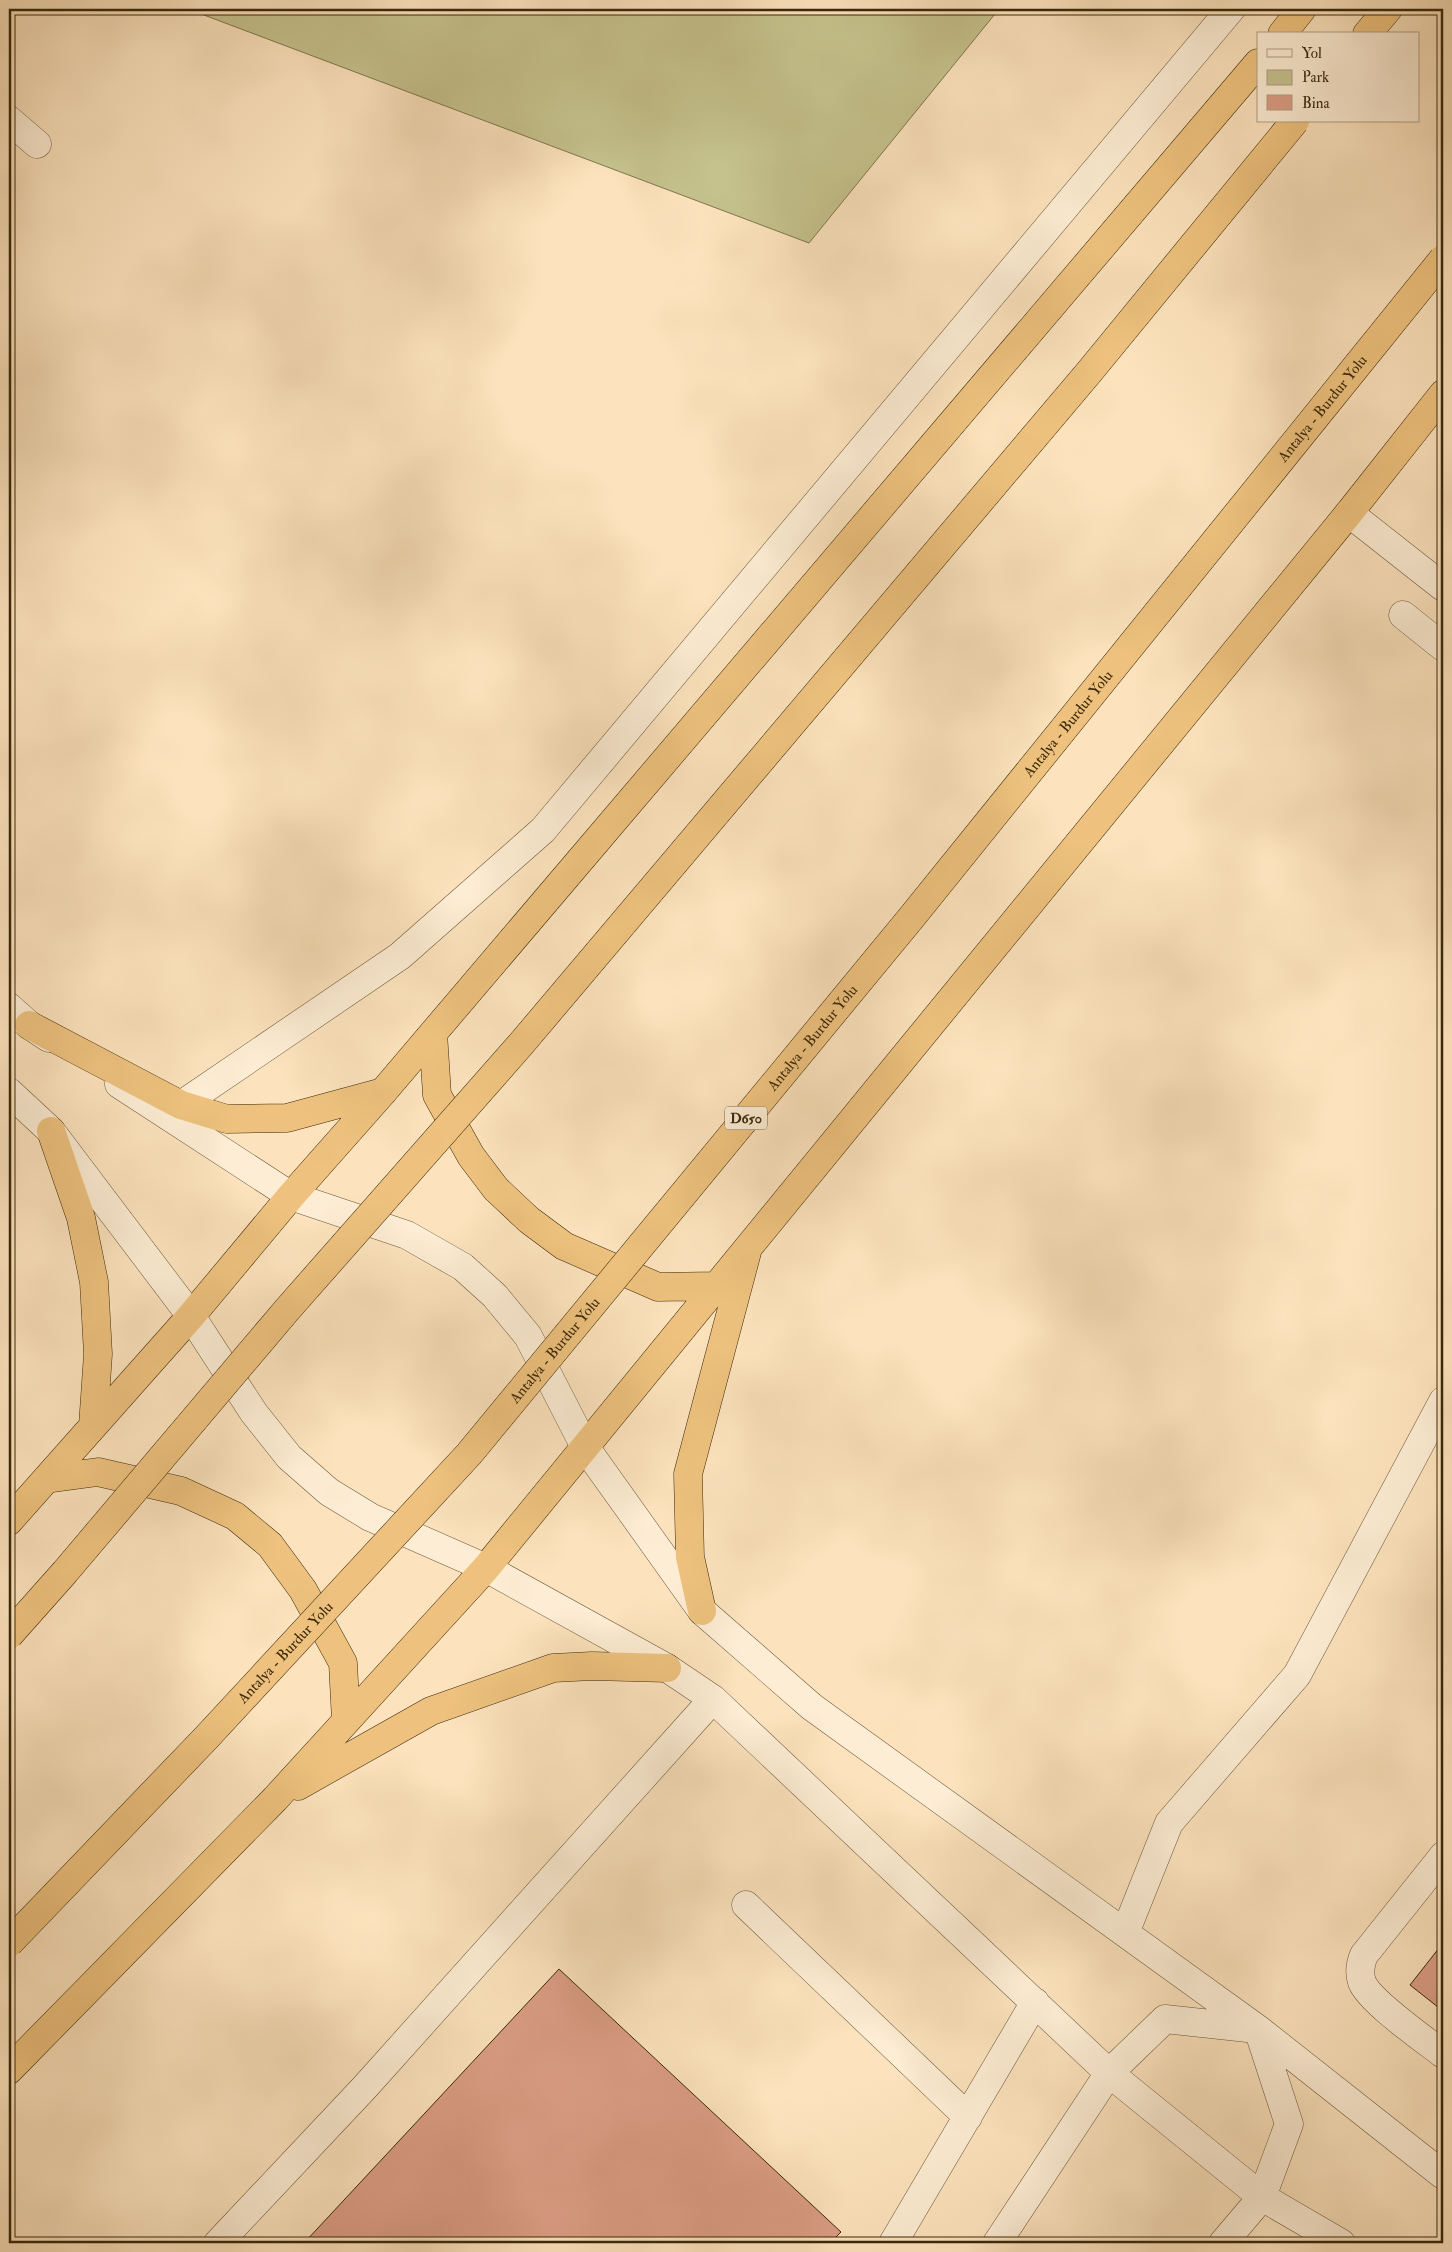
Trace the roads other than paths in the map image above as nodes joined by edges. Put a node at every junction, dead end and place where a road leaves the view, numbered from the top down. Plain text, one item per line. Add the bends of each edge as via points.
1 (1231, 9) edge
2 (1302, 9) edge
3 (1388, 9) edge
4 (1284, 32) edge
5 (1369, 32) edge
6 (1257, 64) edge
7 (9, 120) edge
8 (1294, 122) edge
9 (37, 144) dead end
10 (1443, 259) edge
11 (1443, 394) edge
12 (1350, 513) junction
13 (1443, 587) edge
14 (1403, 615) dead end
15 (1443, 646) edge
16 (9, 1007) edge
17 (29, 1025) junction
18 (433, 1033) junction
19 (9, 1092) edge
20 (384, 1092) junction
21 (180, 1105) junction
22 (51, 1132) junction
23 (291, 1196) junction
24 (750, 1243) junction
25 (715, 1286) junction
26 (191, 1316) junction
27 (1443, 1401) edge
28 (93, 1426) junction
29 (584, 1447) junction
30 (46, 1479) junction
31 (9, 1521) edge
32 (486, 1568) junction
33 (702, 1611) junction
34 (9, 1634) edge
35 (667, 1668) junction
36 (713, 1699) junction
37 (346, 1721) junction
38 (275, 1799) junction
39 (1443, 1856) edge
40 (746, 1905) dead end
41 (1125, 1932) junction
42 (9, 1943) edge
43 (1035, 2002) junction
44 (1258, 2029) junction
45 (1443, 2054) edge
46 (9, 2070) edge
47 (1109, 2073) junction
48 (968, 2117) junction
49 (1443, 2175) edge
50 (1262, 2197) junction
51 (218, 2243) edge
52 (894, 2243) edge
53 (997, 2243) edge
54 (1224, 2243) edge
55 (1341, 2243) edge

1 - 21 street via 543,830 400,956
2 - 4 highway
3 - 5 highway
6 - 18 highway
7 - 9 street
8 - 34 highway, bridge via 1083,379 521,1044
10 - 42 highway, Antalya - Burdur Yolu / D650, bridge via 911,918 469,1454 206,1738
11 - 12 highway
12 - 13 street
12 - 24 highway
14 - 15 street
16 - 17 street
17 - 21 highway
17 - 23 street
18 - 20 highway
18 - 25 highway via 437,1095 471,1156 496,1189 529,1220 564,1246 658,1287
19 - 22 street
20 - 21 highway via 288,1118 227,1119
20 - 23 highway
22 - 26 street
22 - 28 highway via 81,1218 94,1282 98,1354
23 - 26 highway
23 - 29 street via 407,1235 463,1267 495,1296 528,1336
24 - 25 highway
24 - 33 highway via 688,1474 690,1557
25 - 29 highway
26 - 28 highway
26 - 32 street via 254,1413 289,1456 329,1492 370,1517
27 - 41 street via 1297,1675 1169,1822
28 - 30 highway
29 - 32 highway
29 - 33 street
30 - 31 highway
30 - 37 highway via 98,1472 181,1491 235,1516 270,1545 303,1590 342,1663
32 - 35 street
32 - 37 highway
33 - 41 street via 812,1708
35 - 36 street
35 - 38 highway via 554,1668 431,1710
36 - 43 street
36 - 51 street via 364,2087
37 - 38 highway
38 - 46 highway
39 - 45 street via 1364,1955 1360,1972 1373,1997
40 - 48 street
41 - 44 street
43 - 47 street
43 - 48 street
44 - 47 street via 1165,2019
44 - 49 street
44 - 50 street via 1289,2124
47 - 50 street
47 - 53 street
48 - 52 street
50 - 54 street
50 - 55 street

